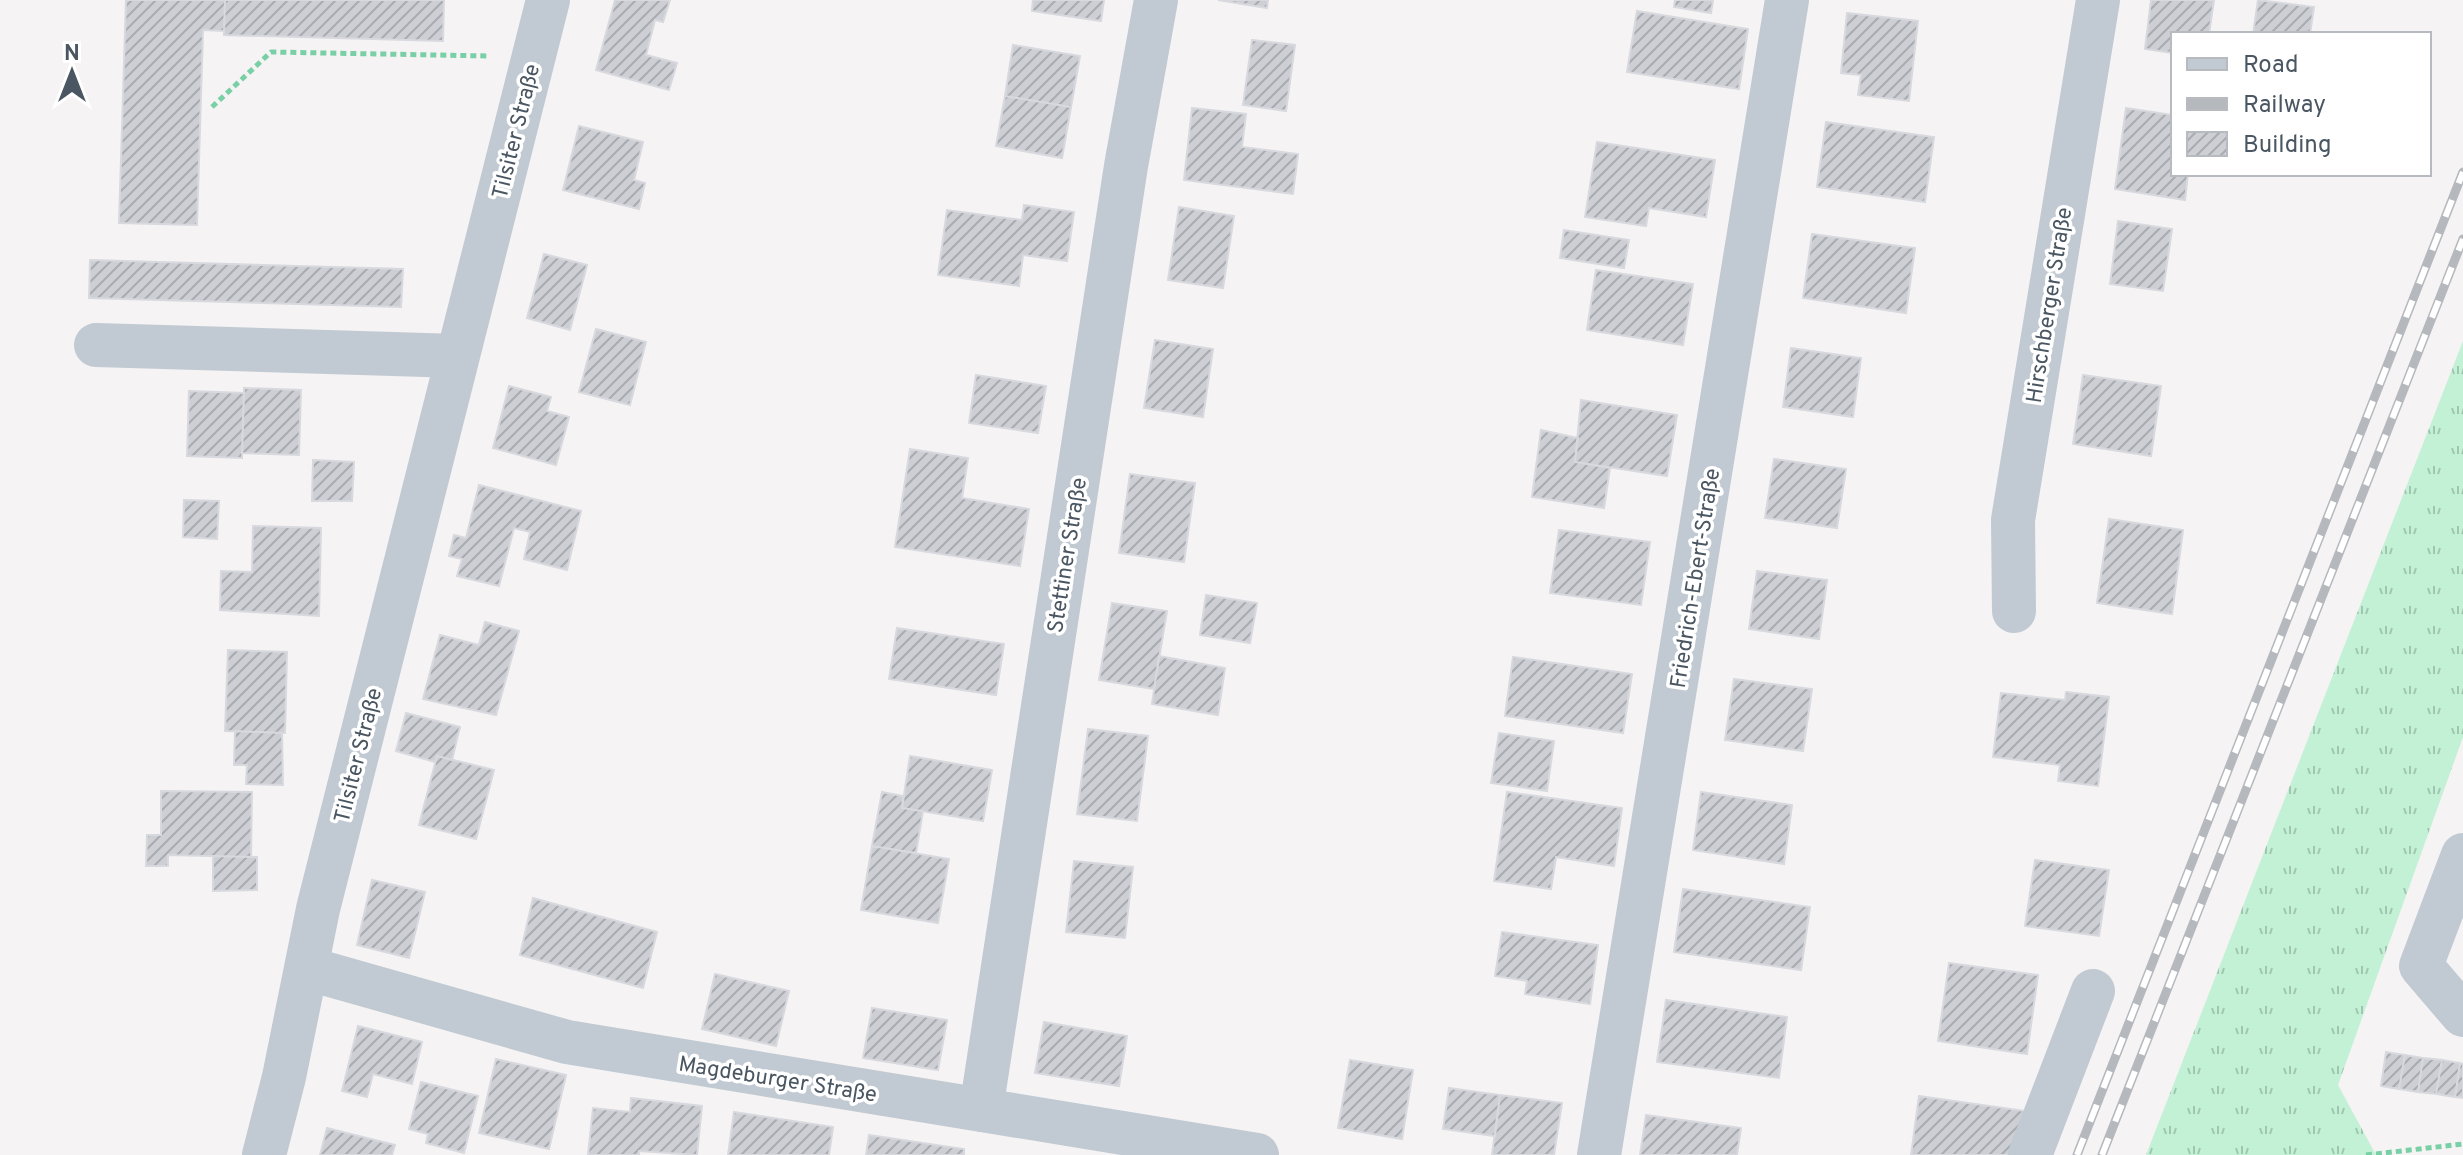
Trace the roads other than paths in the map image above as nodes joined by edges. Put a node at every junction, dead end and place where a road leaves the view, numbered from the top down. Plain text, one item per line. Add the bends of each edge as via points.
1 (548, 0) edge
2 (1156, 0) edge
3 (1787, 0) edge
4 (2098, 0) edge
5 (96, 345) dead end
6 (458, 356) junction
7 (2014, 611) dead end
8 (2463, 855) edge
9 (306, 968) junction
10 (2093, 991) dead end
11 (2463, 1015) edge
12 (981, 1110) junction
13 (264, 1155) edge
14 (1257, 1155) edge
15 (1599, 1155) edge
16 (2030, 1155) edge

1 - 6 street, Tilsiter Straße
2 - 12 street, Stettiner Straße
3 - 15 street, Friedrich-Ebert-Straße
4 - 7 street, Hirschberger Straße via 2013,520
5 - 6 street
6 - 9 street, Tilsiter Straße
8 - 11 street via 2421,966
9 - 12 street, Magdeburger Straße via 567,1042
9 - 13 street, Tilsiter Straße
10 - 16 street
12 - 14 street, Magdeburger Straße

